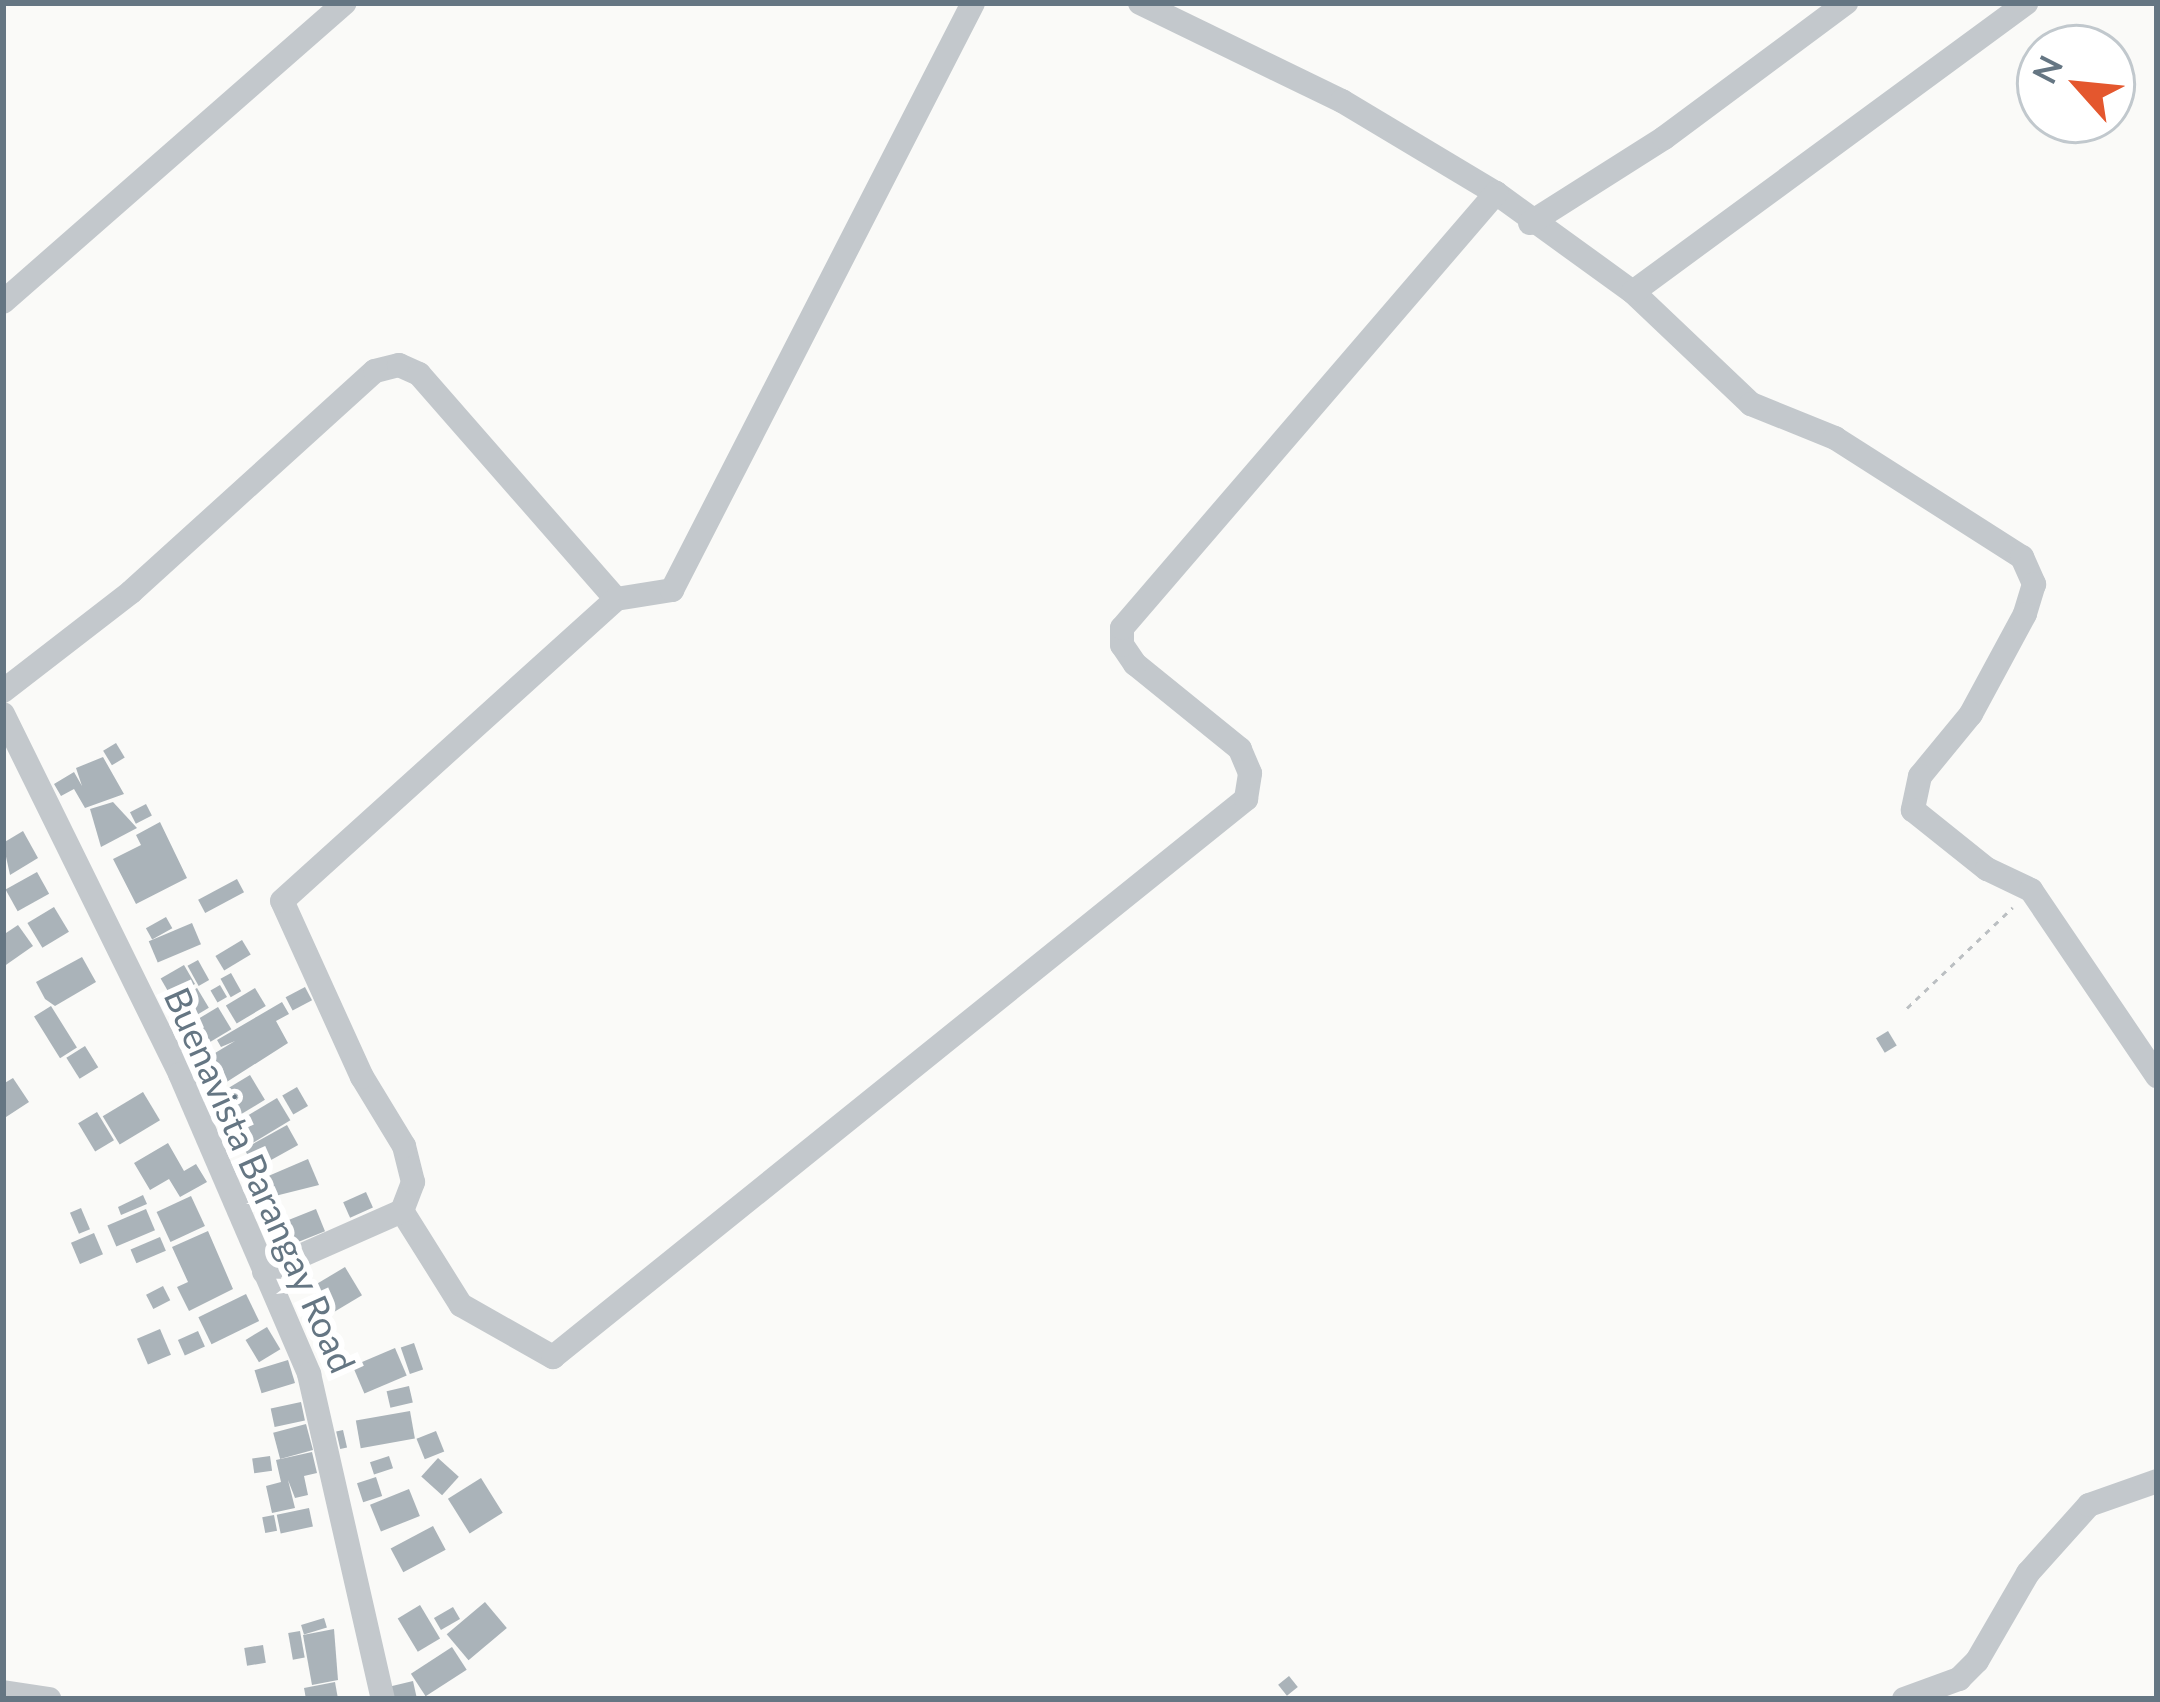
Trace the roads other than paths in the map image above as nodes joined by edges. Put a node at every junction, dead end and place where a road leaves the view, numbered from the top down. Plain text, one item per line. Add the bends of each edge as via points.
1 (345, 3) edge
2 (973, 3) edge
3 (1140, 3) edge
4 (1846, 3) edge
5 (2026, 3) edge
6 (1496, 193) junction
7 (1530, 223) junction
8 (1633, 292) junction
9 (3, 302) edge
10 (616, 599) junction
11 (3, 691) edge
12 (3, 714) edge
13 (2157, 1076) edge
14 (402, 1211) junction
15 (264, 1272) junction
16 (2157, 1481) edge
17 (3, 1692) edge
18 (49, 1699) edge
19 (383, 1699) edge
20 (1904, 1699) edge

1 - 9 street
2 - 10 street via 689,566 672,590
3 - 6 street via 1342,101
4 - 7 street via 1664,139
5 - 8 street
6 - 7 street
6 - 14 street via 1122,628 1135,664 1240,749 1250,773 1246,799 553,1357 461,1305
7 - 8 street
8 - 13 street via 1702,366 1751,404 1835,438 2022,556 2034,584 2025,614 1971,714 1911,793 1913,810 1987,868 2031,890
10 - 11 street via 419,374 399,364 375,371 131,592
10 - 14 street via 282,901 362,1077 404,1146 413,1182
12 - 15 street, Buenavista Barangay Road via 180,1074
14 - 15 street
15 - 19 street, Buenavista Barangay Road via 321,1408
16 - 20 street via 2089,1505 2027,1573 1976,1661 1959,1678
17 - 18 street

